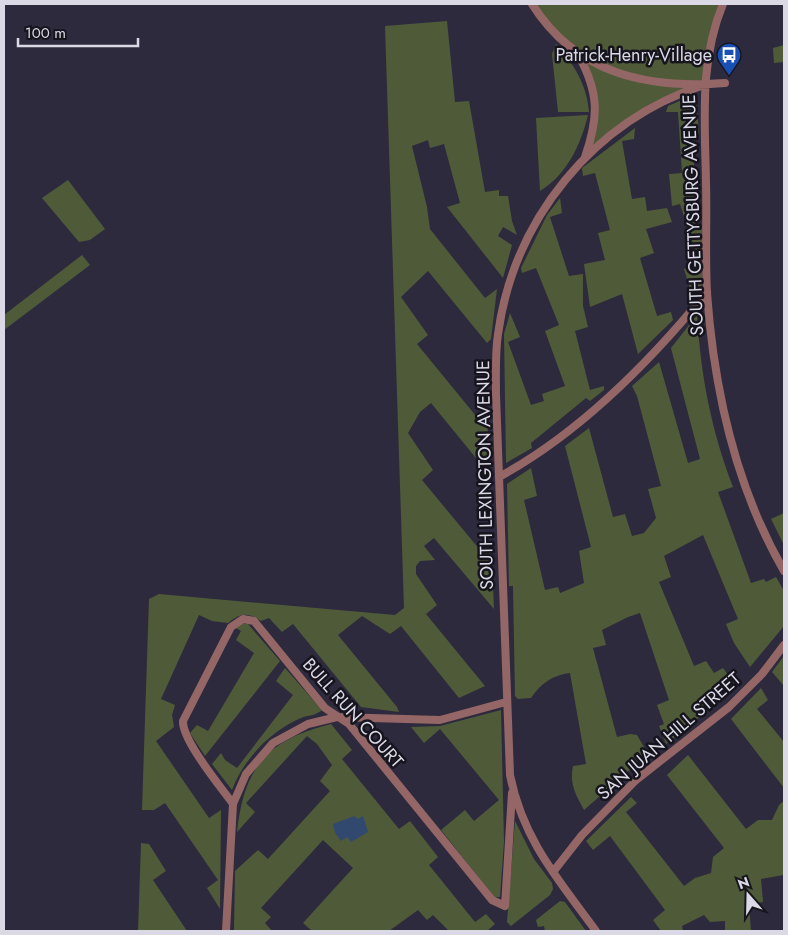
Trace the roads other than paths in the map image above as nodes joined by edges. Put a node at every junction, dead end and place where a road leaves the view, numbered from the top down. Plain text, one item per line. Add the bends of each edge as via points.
1 (532, 4) edge
2 (723, 4) edge
3 (578, 54) junction
4 (725, 82) dead end
5 (704, 85) junction
6 (584, 158) junction
7 (707, 292) junction
8 (499, 477) junction
9 (784, 571) edge
10 (784, 645) edge
11 (506, 702) junction
12 (337, 717) junction
13 (513, 788) junction
14 (233, 804) junction
15 (553, 872) junction
16 (226, 931) edge
17 (596, 931) edge

1 - 3 street via 560,39
2 - 5 street, SOUTH GETTYSBURG AVENUE via 709,44
3 - 5 street via 631,77
3 - 6 street via 589,76 595,100 594,129
4 - 5 street
5 - 6 street, SOUTH LEXINGTON AVENUE via 648,109
5 - 7 street, SOUTH GETTYSBURG AVENUE
6 - 8 street, SOUTH LEXINGTON AVENUE via 541,212 510,280 496,357
7 - 8 street via 608,398 554,441
7 - 9 street, SOUTH GETTYSBURG AVENUE via 716,374 731,443 757,518
8 - 11 street, SOUTH LEXINGTON AVENUE
10 - 15 street, SAN JUAN HILL STREET via 762,674 729,707 623,794 582,834
11 - 12 street via 440,720
11 - 13 street, SOUTH LEXINGTON AVENUE via 508,759
12 - 13 street, BULL RUN COURT via 348,724 492,900 505,906
12 - 14 street via 308,724 273,743 246,774
12 - 14 street, BULL RUN COURT via 325,708 254,621 243,619 236,622 183,721 188,739
13 - 15 street, SOUTH LEXINGTON AVENUE via 529,834
14 - 16 street
15 - 17 street, SOUTH LEXINGTON AVENUE

